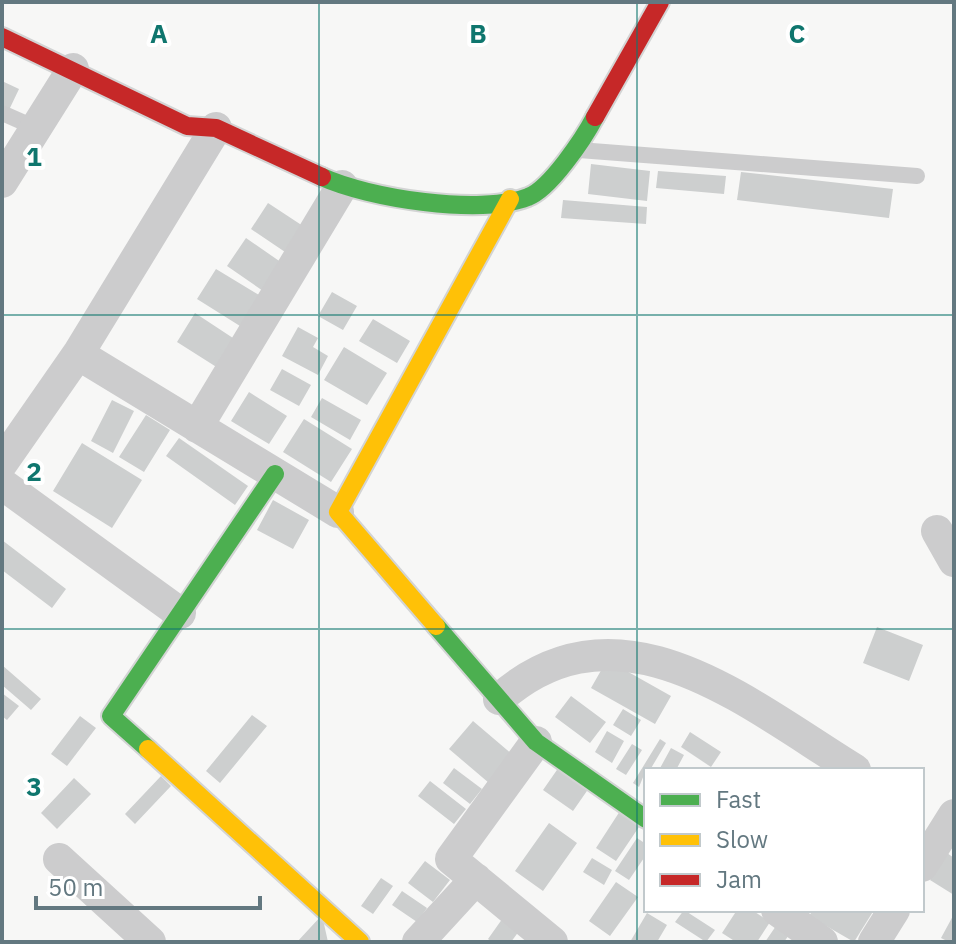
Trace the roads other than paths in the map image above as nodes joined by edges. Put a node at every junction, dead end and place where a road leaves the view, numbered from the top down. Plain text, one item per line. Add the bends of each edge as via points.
1 (660, 2) edge
2 (2, 37) edge
3 (73, 69) junction
4 (2, 113) edge
5 (36, 128) junction
6 (216, 128) junction
7 (577, 150) junction
8 (917, 176) dead end
9 (2, 182) edge
10 (342, 186) junction
11 (510, 199) junction
12 (78, 354) junction
13 (197, 427) junction
14 (2, 463) edge
15 (275, 474) junction
16 (2, 484) edge
17 (338, 512) junction
18 (937, 531) dead end
19 (954, 561) edge
20 (180, 613) junction
21 (499, 699) junction
22 (536, 742) junction
23 (852, 768) edge
24 (954, 815) edge
25 (644, 818) edge
26 (59, 859) dead end
27 (924, 863) edge
28 (476, 879) junction
29 (780, 912) edge
30 (893, 912) edge
31 (150, 942) edge
32 (360, 942) edge
33 (418, 942) edge
34 (552, 942) edge
35 (822, 942) edge
36 (874, 942) edge

1 - 7 street
2 - 3 street
3 - 5 street
3 - 6 street via 187,126
4 - 5 lane
5 - 9 street
6 - 10 street
6 - 12 street
7 - 8 lane
7 - 11 street via 530,197
10 - 11 street via 459,207
10 - 13 street
11 - 17 street
12 - 13 street
12 - 14 street
13 - 15 street
15 - 17 street
15 - 20 street
16 - 20 street
17 - 21 street
18 - 19 street
20 - 32 street via 111,716
21 - 22 street
21 - 23 street via 525,676 570,658 613,652 704,677
22 - 25 street
22 - 28 street via 451,859
24 - 27 street
26 - 31 street
28 - 33 street
28 - 34 street
29 - 35 street
30 - 36 street

